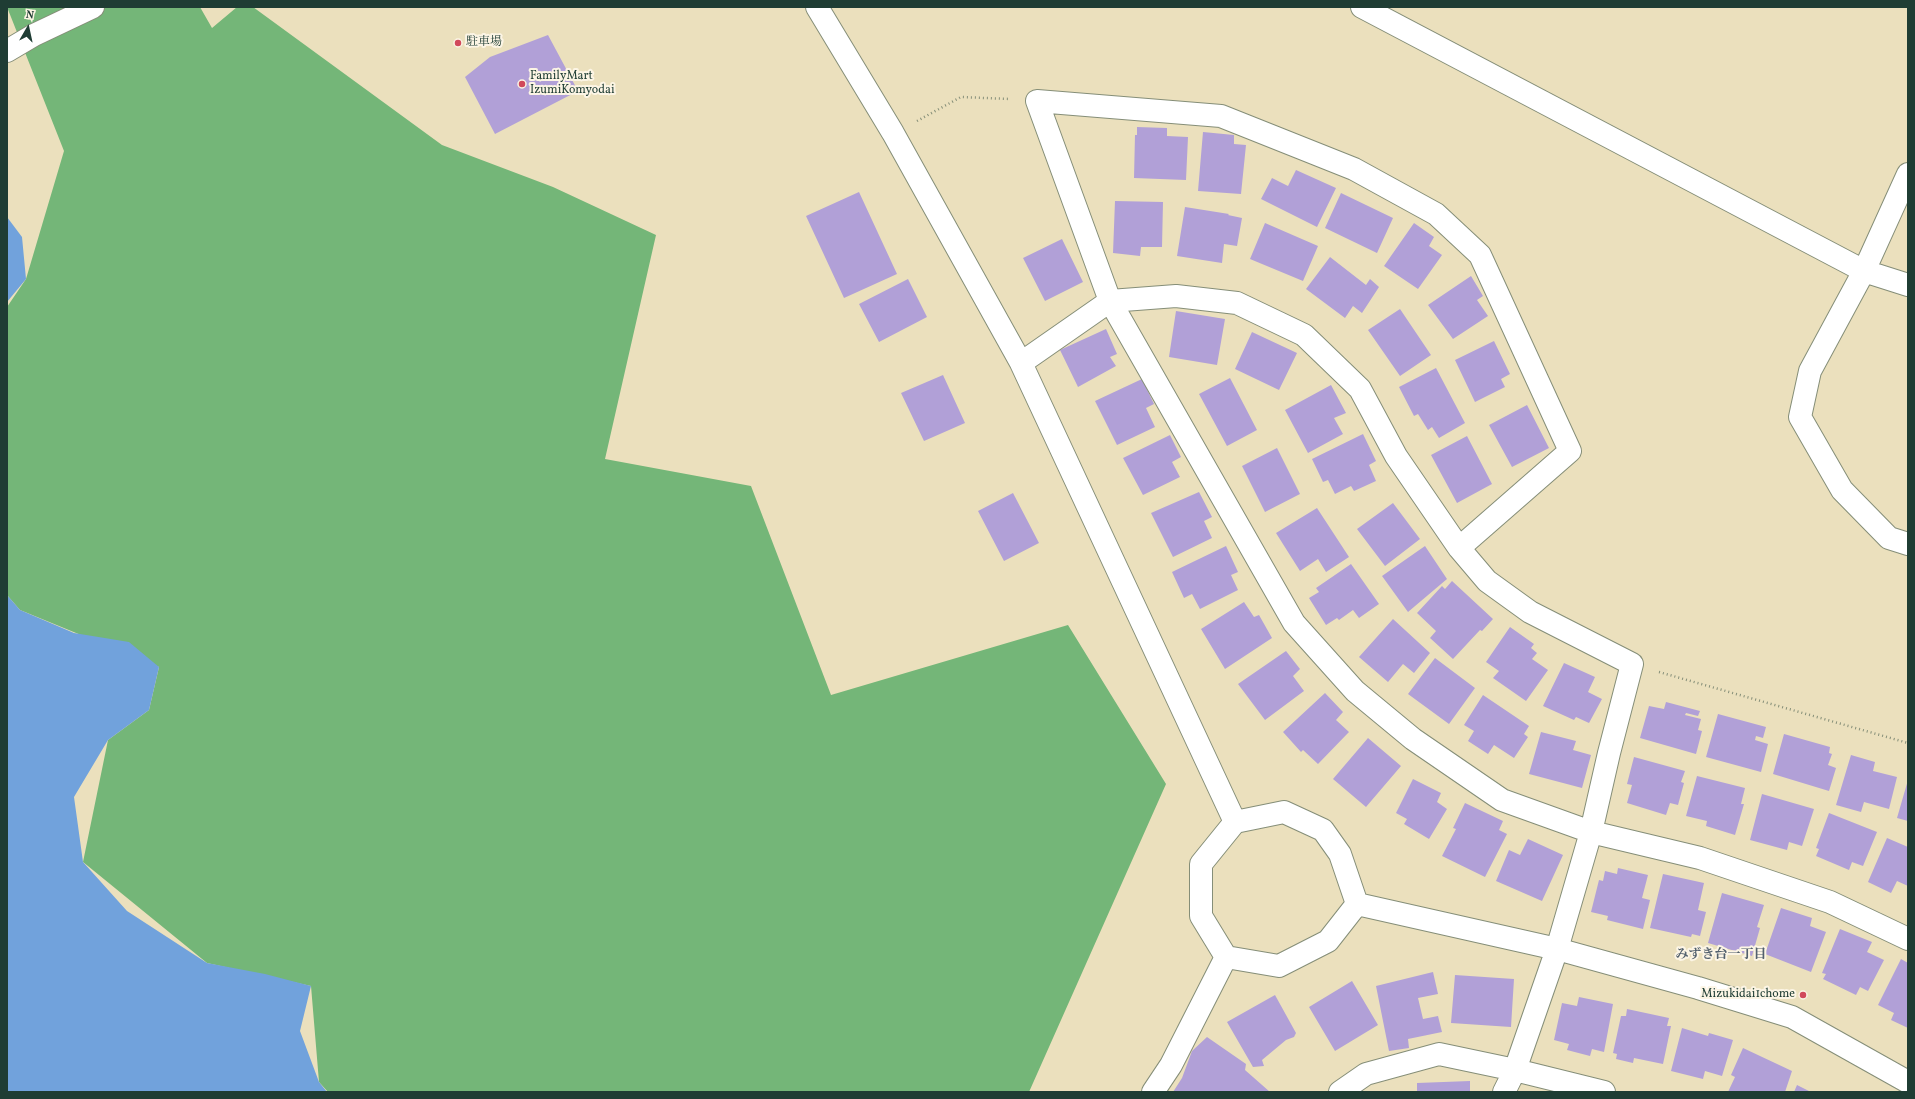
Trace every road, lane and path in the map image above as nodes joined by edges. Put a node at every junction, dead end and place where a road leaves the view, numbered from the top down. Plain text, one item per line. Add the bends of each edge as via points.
1 (93, 7) edge
2 (817, 7) edge
3 (1362, 7) edge
4 (7, 51) edge
5 (1037, 101) junction
6 (893, 133) junction
7 (1908, 174) edge
8 (1864, 271) junction
9 (1908, 284) edge
10 (1110, 301) junction
11 (1022, 363) junction
12 (1908, 544) edge
13 (1459, 548) junction
14 (1632, 664) junction
15 (1908, 743) edge
16 (1235, 822) junction
17 (1591, 832) junction
18 (1357, 904) junction
19 (1908, 939) edge
20 (1557, 950) junction
21 (1226, 957) junction
22 (1515, 1070) junction
23 (1908, 1082) edge
24 (1153, 1092) edge
25 (1340, 1092) edge
26 (1504, 1092) edge
27 (1604, 1092) edge

1 - 4 street
2 - 6 street
3 - 8 street
5 - 6 path via 961,97
5 - 10 street
5 - 13 street via 1221,116 1354,169 1436,214 1480,255 1570,451
6 - 11 street
7 - 8 street
8 - 9 street
8 - 12 street via 1810,371 1800,417 1842,490 1889,538
10 - 11 street
10 - 13 street via 1176,296 1237,303 1304,335 1360,390 1396,456
10 - 17 street via 1294,623 1355,691 1413,739 1502,800
11 - 16 street
13 - 14 street via 1486,581 1530,612
14 - 15 path
14 - 17 street via 1608,753
16 - 18 street via 1284,812 1323,830 1340,854
16 - 21 street via 1201,864 1201,916
17 - 19 street via 1722,865 1830,902
17 - 20 street
18 - 20 street
18 - 21 street via 1328,941 1278,966
20 - 22 street
20 - 23 street via 1698,988 1792,1017
21 - 24 street via 1170,1065
22 - 25 street via 1439,1054 1366,1074
22 - 26 street
22 - 27 street

